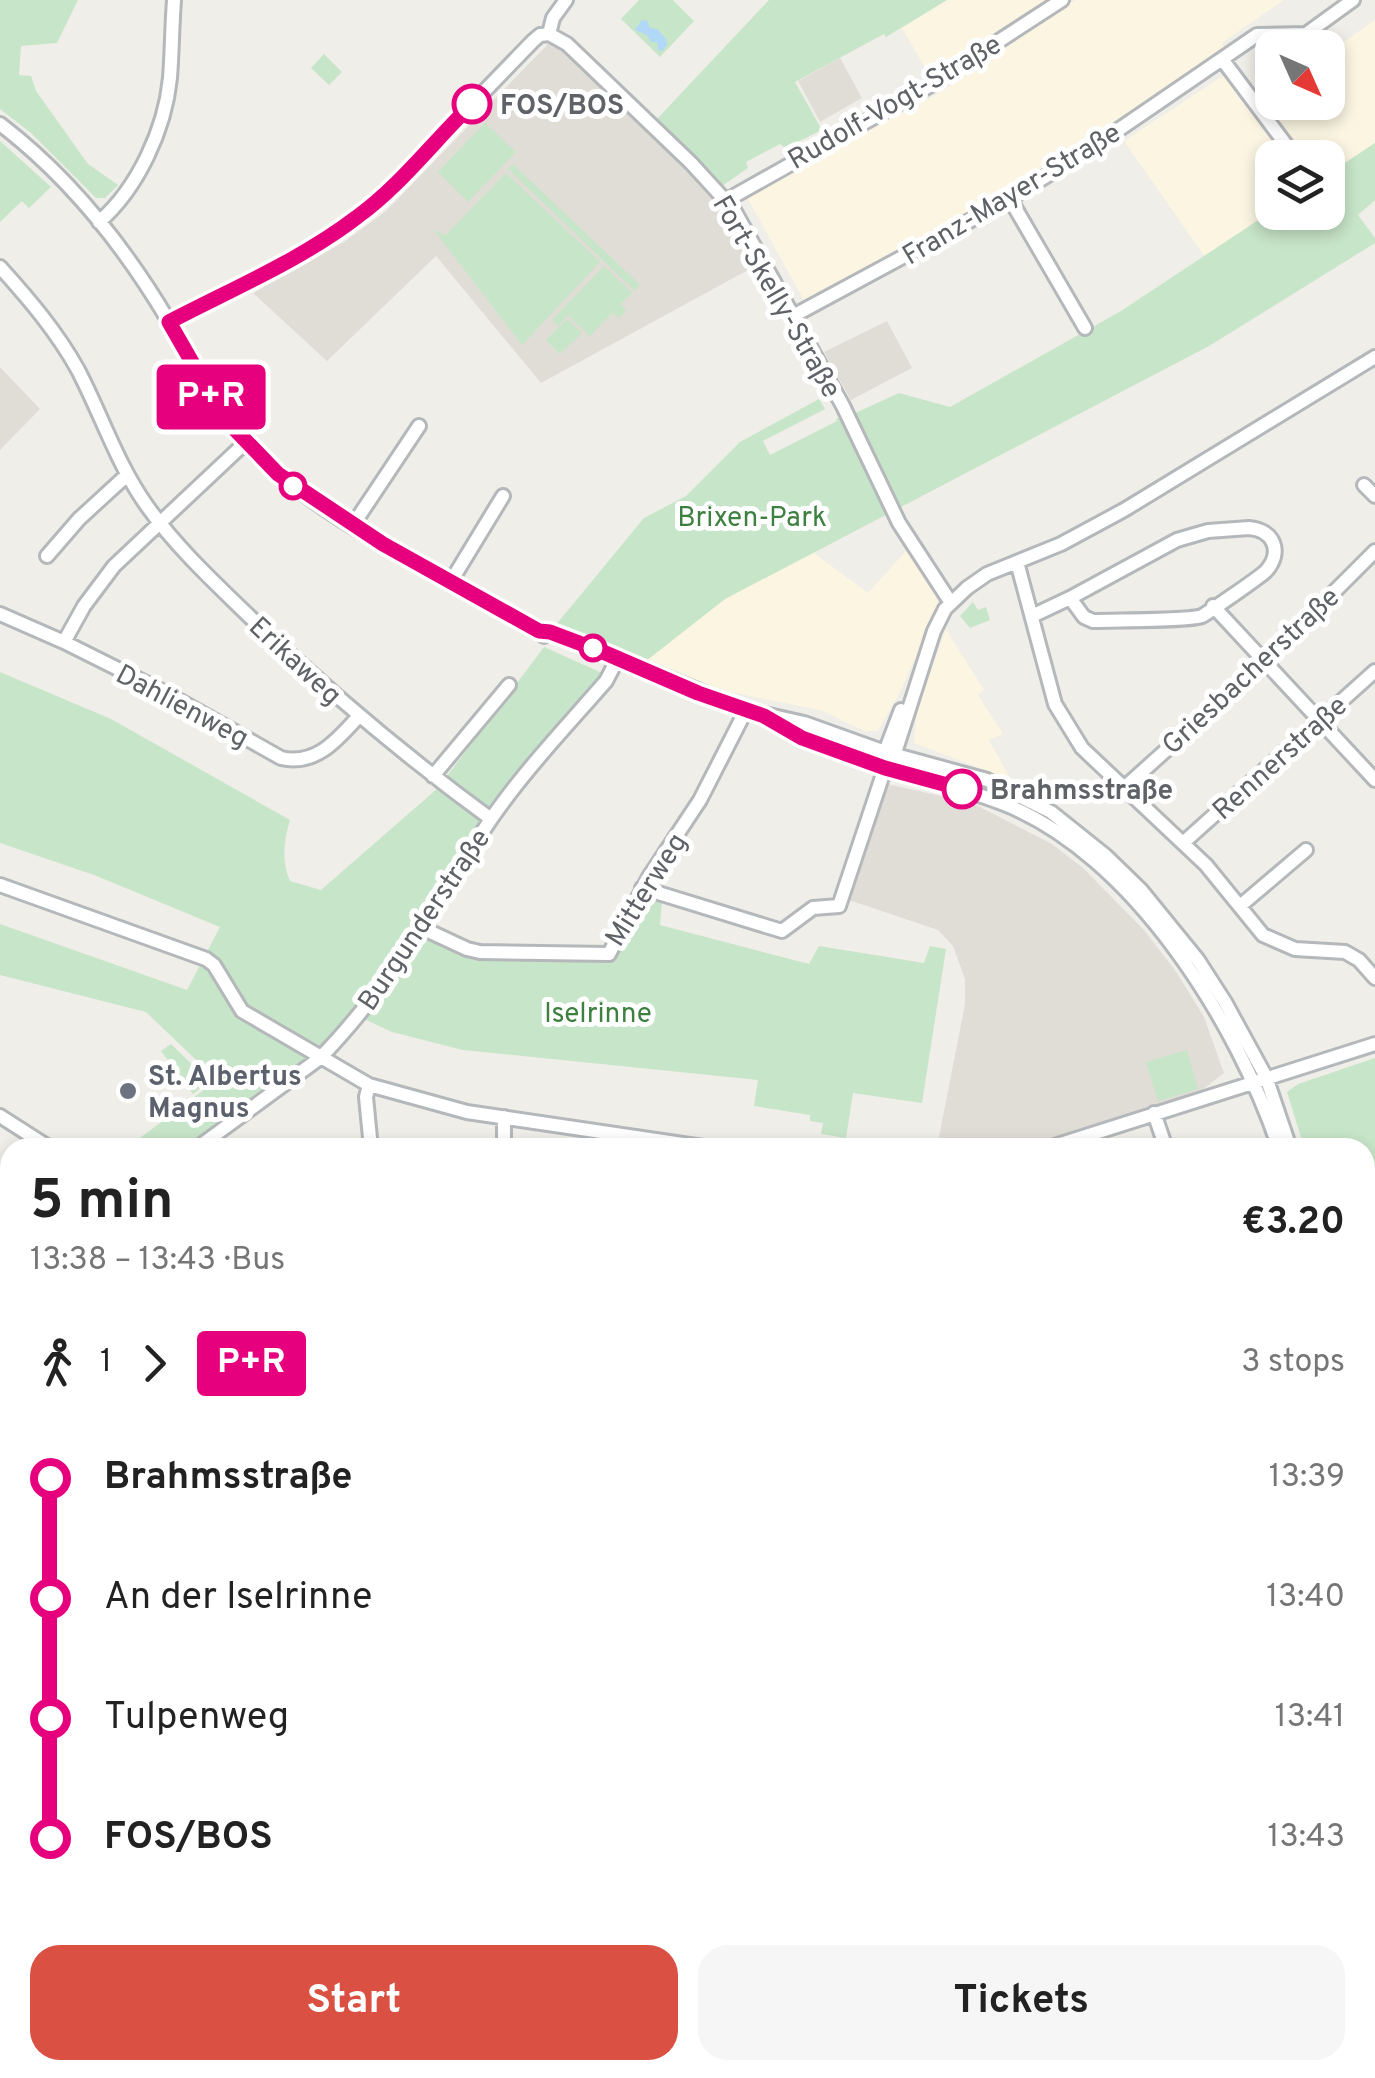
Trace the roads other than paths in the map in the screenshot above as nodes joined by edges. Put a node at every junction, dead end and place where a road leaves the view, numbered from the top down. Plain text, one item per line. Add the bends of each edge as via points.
1 (174, 0) edge
2 (566, 0) edge
3 (1062, 0) edge
4 (1353, 0) edge
5 (549, 34) junction
6 (1222, 60) junction
7 (0, 124) edge
8 (1282, 140) edge
9 (726, 200) junction
10 (1010, 200) junction
11 (99, 222) junction
12 (0, 267) edge
13 (794, 316) junction
14 (169, 322) junction
15 (1085, 328) dead end
16 (1375, 358) edge
17 (419, 426) dead end
18 (245, 443) junction
19 (127, 475) junction
20 (502, 496) dead end
21 (160, 524) junction
22 (353, 525) junction
23 (1375, 552) edge
24 (47, 556) dead end
25 (1017, 562) junction
26 (450, 583) junction
27 (1070, 598) junction
28 (951, 603) junction
29 (1213, 606) junction
30 (0, 614) edge
31 (1032, 616) junction
32 (64, 642) junction
33 (617, 660) junction
34 (1264, 662) junction
35 (1375, 671) edge
36 (509, 685) dead end
37 (746, 710) junction
38 (764, 716) junction
39 (358, 717) junction
40 (1321, 722) junction
41 (891, 754) junction
42 (885, 768) junction
43 (433, 776) junction
44 (1375, 780) edge
45 (1124, 788) junction
46 (491, 819) junction
47 (1183, 842) junction
48 (1306, 850) dead end
49 (0, 884) edge
50 (642, 888) junction
51 (1240, 906) junction
52 (422, 928) junction
53 (1375, 978) edge
54 (1375, 1044) edge
55 (320, 1058) junction
56 (1260, 1079) junction
57 (369, 1085) junction
58 (1154, 1113) junction
59 (504, 1118) junction
60 (3, 1122) edge
61 (32, 1138) edge
62 (211, 1138) edge
63 (371, 1138) edge
64 (504, 1138) edge
65 (641, 1138) edge
66 (1078, 1138) edge
67 (1163, 1138) edge
68 (1276, 1138) edge
69 (1286, 1138) edge

1 - 11 street via 161,118 138,170
2 - 5 street
3 - 9 street, Rudolf-Vogt-Straße
4 - 6 street, Franz-Mayer-Straße via 1306,34 1257,35
5 - 9 street, Fort-Skelly-Straße via 568,44
5 - 14 street via 532,41 358,217
6 - 8 street
6 - 10 street, Franz-Mayer-Straße
7 - 11 street
9 - 13 street, Fort-Skelly-Straße
10 - 13 street, Franz-Mayer-Straße
10 - 15 street
11 - 14 street
12 - 19 street, Erikaweg via 68,354
13 - 28 street, Fort-Skelly-Straße via 899,523
14 - 18 street
16 - 25 street via 1152,494
17 - 22 street
18 - 21 street
18 - 22 street via 292,485
19 - 21 street, Erikaweg
19 - 24 street
20 - 26 street
21 - 32 street via 107,575
21 - 39 street, Erikaweg
22 - 26 street
23 - 34 street, Griesbacherstraße
25 - 28 street via 977,580
25 - 31 street
26 - 33 street via 547,638
27 - 29 street via 1093,621 1201,616
27 - 29 street via 1195,534 1262,529 1275,552 1266,570
27 - 31 street
28 - 41 street via 903,706
29 - 34 street
30 - 32 street, Dahlienweg
31 - 45 street via 1066,726
32 - 39 street, Dahlienweg via 282,758 318,755
33 - 37 street
33 - 46 street, Burgunderstraße
34 - 40 street
34 - 45 street, Griesbacherstraße
35 - 40 street, Rennerstraße
36 - 43 street
37 - 38 street
37 - 50 street, Mitterweg via 693,812
38 - 41 street
38 - 42 street via 802,738
39 - 43 street, Erikaweg
40 - 44 street
40 - 47 street, Rennerstraße
41 - 42 street
41 - 56 street via 1015,792 1106,856 1198,960
42 - 50 street via 839,906 813,908 782,930
42 - 56 street via 1010,806 1100,868 1163,934
43 - 46 street, Erikaweg
45 - 47 street
46 - 52 street, Burgunderstraße
47 - 51 street
48 - 51 street
49 - 55 street via 214,964 242,1010
50 - 52 street, Mitterweg via 609,954 480,952
51 - 53 street via 1274,942 1345,952
52 - 55 street, Burgunderstraße
54 - 56 street
55 - 57 street
55 - 62 street, Burgunderstraße
56 - 58 street
56 - 68 street
56 - 69 street
57 - 59 street
57 - 63 street
58 - 66 street
58 - 67 street
59 - 64 street
59 - 65 street
60 - 61 street

